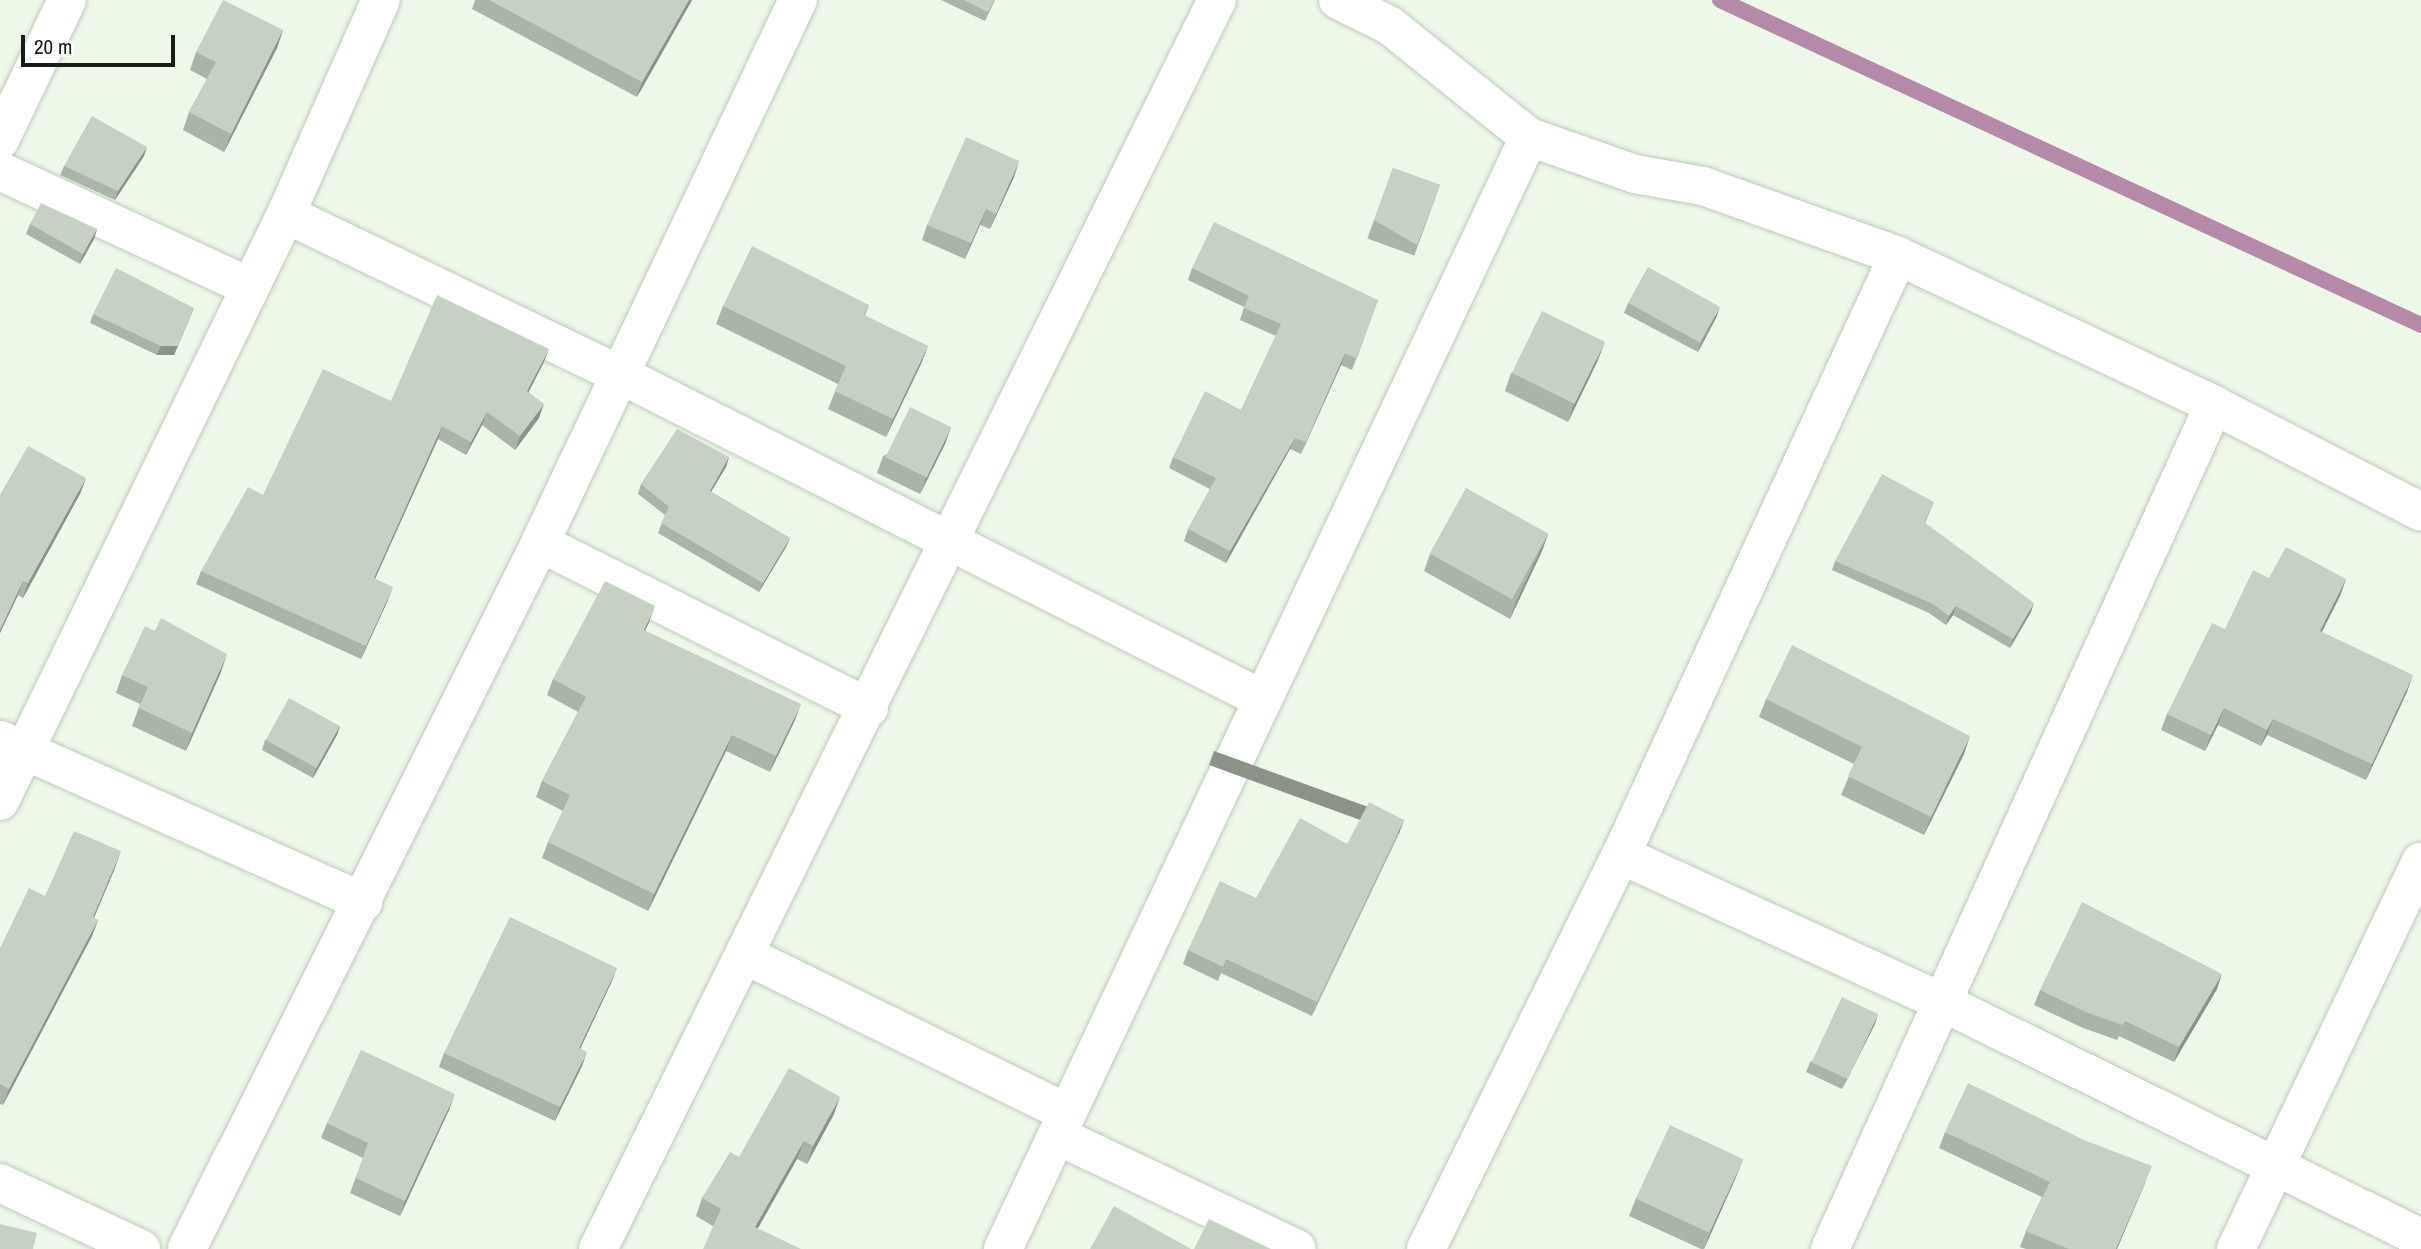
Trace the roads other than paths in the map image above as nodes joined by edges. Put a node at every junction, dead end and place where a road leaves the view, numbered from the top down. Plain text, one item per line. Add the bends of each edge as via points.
1 (67, 0) edge
2 (381, 0) edge
3 (798, 0) edge
4 (1217, 0) edge
5 (1338, 0) edge
6 (1529, 137) junction
7 (0, 140) edge
8 (0, 171) edge
9 (286, 214) junction
10 (1898, 256) junction
11 (250, 287) junction
12 (619, 373) junction
13 (2214, 405) junction
14 (2421, 512) edge
15 (950, 542) junction
16 (540, 543) junction
17 (1262, 699) junction
18 (869, 708) junction
19 (12, 745) edge
20 (0, 801) edge
21 (1621, 855) junction
22 (2421, 862) edge
23 (363, 902) junction
24 (747, 956) junction
25 (1946, 1004) junction
26 (1063, 1125) junction
27 (2277, 1166) junction
28 (0, 1183) edge
29 (2421, 1238) edge
30 (141, 1249) edge
31 (187, 1249) edge
32 (598, 1249) edge
33 (1003, 1249) edge
34 (1297, 1249) edge
35 (1426, 1249) edge
36 (1830, 1249) edge
37 (2236, 1249) edge

1 - 7 street
2 - 9 street
3 - 12 street
4 - 15 street
5 - 6 street via 1389,24
6 - 10 street via 1635,174 1703,186
6 - 17 street
8 - 11 street
9 - 11 street
9 - 12 street
10 - 13 street
10 - 21 street
11 - 19 street
12 - 15 street
12 - 16 street
13 - 14 street
13 - 25 street
15 - 17 street
15 - 18 street
16 - 18 street
16 - 23 street
17 - 26 street
18 - 24 street
19 - 20 street
19 - 23 street
21 - 25 street
21 - 35 street
22 - 27 street
23 - 31 street
24 - 26 street
24 - 32 street
25 - 27 street
25 - 36 street
26 - 33 street
26 - 34 street
27 - 29 street
27 - 37 street
28 - 30 street

